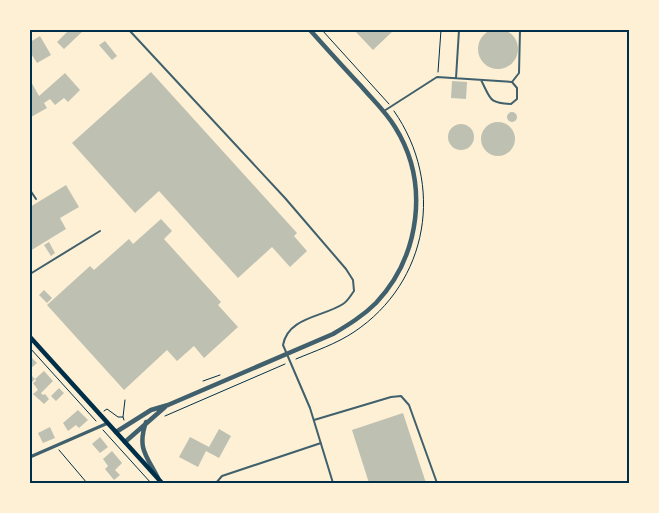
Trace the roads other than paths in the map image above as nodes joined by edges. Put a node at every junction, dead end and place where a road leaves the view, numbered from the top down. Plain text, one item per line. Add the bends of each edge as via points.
1 (129, 30) edge
2 (310, 30) edge
3 (459, 30) edge
4 (520, 30) edge
5 (456, 78) junction
6 (481, 80) junction
7 (512, 82) junction
8 (384, 112) junction
9 (30, 190) edge
10 (36, 199) dead end
11 (100, 231) dead end
12 (30, 274) edge
13 (30, 337) edge
14 (286, 354) junction
15 (168, 405) junction
16 (314, 420) junction
17 (146, 422) junction
18 (108, 424) junction
19 (116, 432) junction
20 (125, 442) junction
21 (321, 443) junction
22 (30, 457) edge
23 (161, 482) edge
24 (216, 483) edge
25 (333, 483) edge
26 (436, 483) edge

1 - 14 lane via 285,198 353,280 354,291 345,303 292,326 283,345
2 - 8 street
3 - 5 lane
4 - 7 lane via 519,73
5 - 6 lane
5 - 8 lane via 437,77
6 - 7 lane
6 - 7 lane via 492,100 511,104 517,99 517,88
8 - 14 street via 405,147 416,187 414,231 407,253 387,290 363,314 333,334
9 - 10 lane
11 - 12 lane
13 - 18 main road
14 - 15 street
14 - 16 lane
15 - 17 street
15 - 19 street via 150,410
16 - 21 lane
16 - 26 lane via 401,396 409,405
17 - 20 street
17 - 23 street via 141,444
18 - 19 main road
18 - 22 street
19 - 20 main road
20 - 23 main road
21 - 24 lane via 222,476
21 - 25 lane

